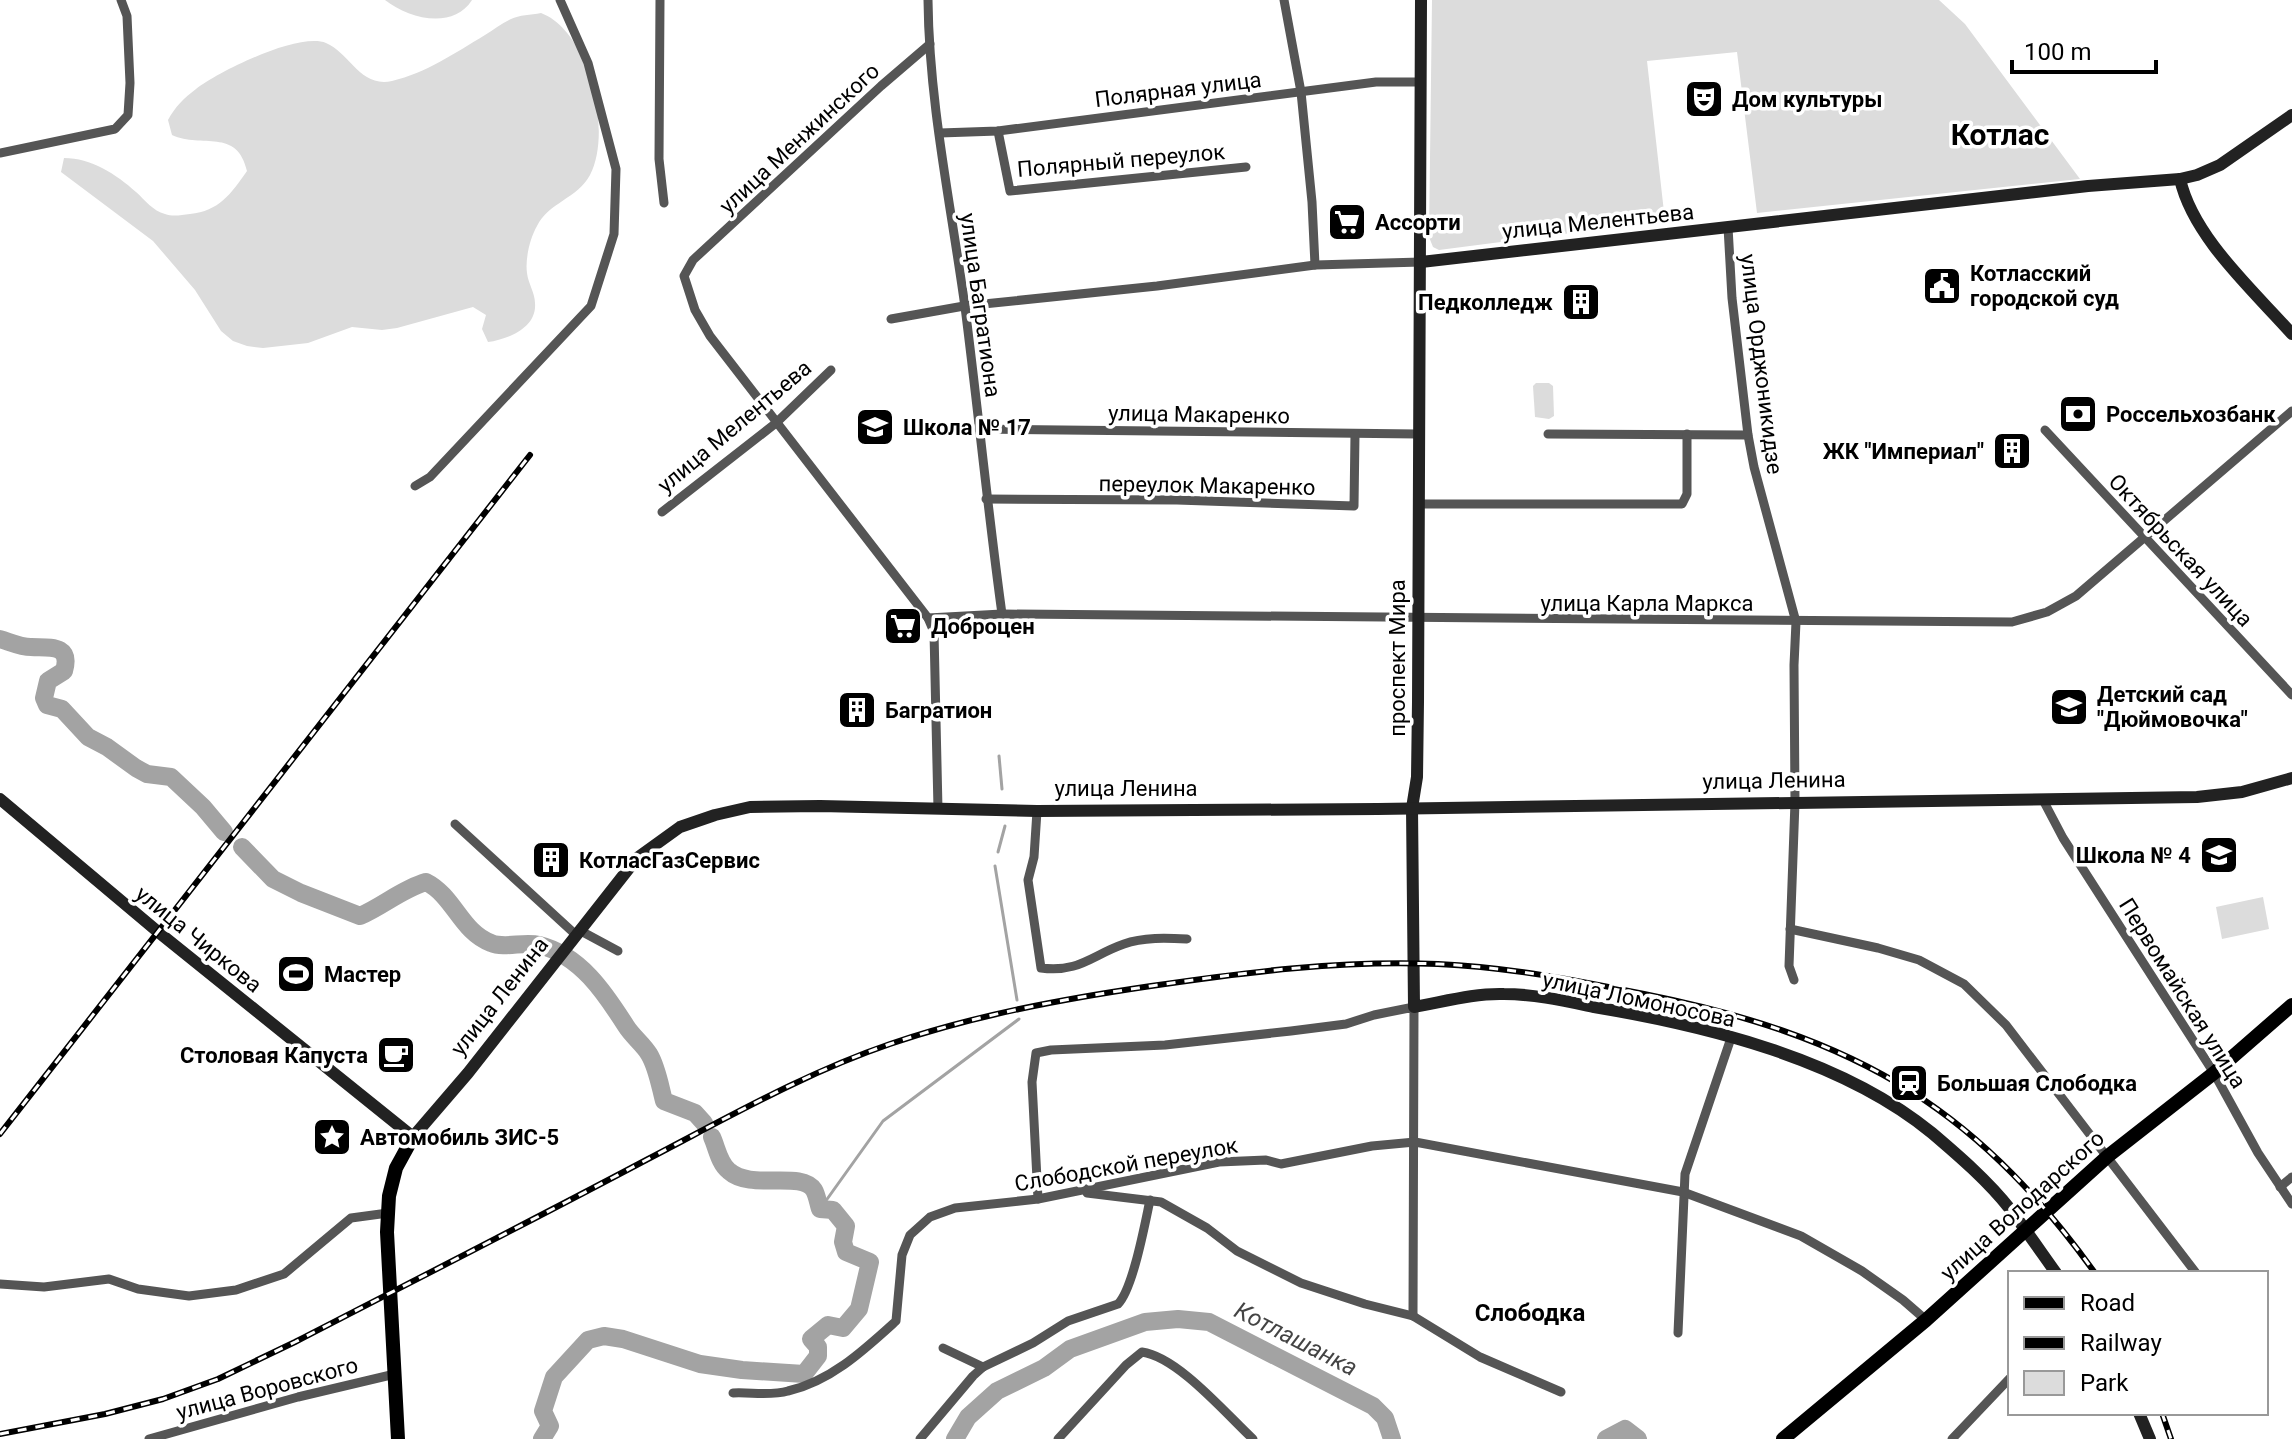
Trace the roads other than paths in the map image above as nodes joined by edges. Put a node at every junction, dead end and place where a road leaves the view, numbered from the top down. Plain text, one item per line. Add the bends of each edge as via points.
1 (121, 0) edge
2 (560, 0) edge
3 (660, 0) edge
4 (928, 0) edge
5 (1284, 0) edge
6 (1421, 0) edge
7 (930, 44) junction
8 (1420, 82) junction
9 (1301, 92) junction
10 (2292, 115) edge
11 (998, 131) junction
12 (940, 133) junction
13 (0, 153) edge
14 (1246, 167) dead end
15 (2180, 179) junction
16 (664, 203) dead end
17 (1728, 227) junction
18 (1421, 262) junction
19 (1315, 265) junction
20 (964, 306) junction
21 (891, 319) dead end
22 (2292, 334) edge
23 (831, 370) dead end
24 (2292, 411) edge
25 (776, 423) junction
26 (979, 429) junction
27 (2045, 430) dead end
28 (1355, 434) junction
29 (1417, 434) junction
30 (1548, 434) dead end
31 (1687, 434) junction
32 (1748, 435) junction
33 (415, 486) dead end
34 (986, 499) junction
35 (1418, 504) junction
36 (662, 512) dead end
37 (2145, 540) junction
38 (1002, 614) junction
39 (928, 618) junction
40 (1418, 619) junction
41 (1796, 622) junction
42 (2292, 695) edge
43 (2292, 778) edge
44 (0, 799) edge
45 (2043, 800) junction
46 (1795, 802) junction
47 (1412, 808) junction
48 (938, 809) junction
49 (1037, 811) junction
50 (455, 824) dead end
51 (1790, 929) junction
52 (574, 936) junction
53 (1187, 939) dead end
54 (618, 951) dead end
55 (1794, 980) dead end
56 (2292, 1005) edge
57 (1414, 1007) junction
58 (1731, 1038) junction
59 (2214, 1073) junction
60 (413, 1137) junction
61 (1415, 1142) junction
62 (2108, 1156) junction
63 (2292, 1177) edge
64 (2280, 1187) junction
65 (1075, 1192) junction
66 (1683, 1192) junction
67 (1038, 1199) junction
68 (1150, 1200) junction
69 (2292, 1204) edge
70 (388, 1213) junction
71 (2025, 1231) junction
72 (2055, 1271) edge
73 (2194, 1271) edge
74 (0, 1284) edge
75 (1413, 1316) junction
76 (1926, 1320) junction
77 (1678, 1333) dead end
78 (943, 1348) dead end
79 (983, 1367) junction
80 (395, 1374) junction
81 (2008, 1380) edge
82 (1561, 1392) dead end
83 (733, 1393) dead end
84 (2140, 1415) edge
85 (149, 1439) edge
86 (398, 1439) edge
87 (920, 1439) edge
88 (1058, 1439) edge
89 (1253, 1439) edge
90 (1783, 1439) edge
91 (1952, 1439) edge
92 (2150, 1439) edge

1 - 13 street via 127,16 128,115 115,129
2 - 33 street via 588,63 616,169 614,234 591,306 430,477
3 - 16 street via 659,159
4 - 7 street, улица Багратиона
5 - 9 street
6 - 8 street, проспект Мира
7 - 12 street, улица Багратиона
7 - 25 street, улица Менжинского via 693,260 684,276 710,336
8 - 9 street, Полярная улица
8 - 18 street, проспект Мира
9 - 11 street, Полярная улица
9 - 19 street
10 - 15 street, улица Мелентьева via 2220,165
11 - 12 street, Полярная улица
11 - 14 street, Полярный переулок via 1010,191
12 - 20 street, улица Багратиона
15 - 17 street, улица Мелентьева
15 - 22 street via 2196,221
17 - 18 street, улица Мелентьева
17 - 32 street, улица Орджоникидзе
18 - 19 street, улица Мелентьева
18 - 29 street, проспект Мира
19 - 20 street, улица Мелентьева
20 - 21 street, улица Мелентьева
20 - 26 street, улица Багратиона
23 - 25 street, улица Мелентьева
24 - 37 street, улица Карла Маркса
25 - 36 street, улица Мелентьева
25 - 39 street
26 - 28 street, улица Макаренко
26 - 34 street, улица Багратиона
27 - 37 street, Октябрьская улица
28 - 29 street, улица Макаренко
28 - 34 street, переулок Макаренко via 1354,506
29 - 35 street, проспект Мира
30 - 31 street
31 - 32 street
31 - 35 street via 1687,494 1682,504
32 - 41 street, улица Орджоникидзе
34 - 38 street, улица Багратиона
35 - 40 street, проспект Мира
37 - 41 street, улица Карла Маркса via 2076,596 2012,622
37 - 42 street, Октябрьская улица
38 - 39 street, улица Карла Маркса
38 - 40 street, улица Карла Маркса
39 - 48 street via 934,632
40 - 41 street, улица Карла Маркса
40 - 47 street, проспект Мира via 1417,777
41 - 46 street, улица Орджоникидзе
43 - 45 street, улица Ленина via 2197,797
44 - 60 street, улица Чиркова
45 - 46 street, улица Ленина
45 - 59 street, Первомайская улица
46 - 47 street, улица Ленина
46 - 51 street, улица Орджоникидзе
47 - 49 street, улица Ленина
47 - 57 street, проспект Мира
48 - 49 street, улица Ленина
48 - 52 street, улица Ленина via 763,807 696,820 637,858
49 - 53 street via 1028,880 1041,968 1069,969 1126,943
50 - 52 street
51 - 55 street, улица Орджоникидзе
51 - 62 street via 1919,960 1964,984 2006,1025
52 - 54 street
52 - 60 street, улица Ленина
56 - 59 main road, улица Володарского
57 - 58 street, улица Ломоносова via 1520,995 1627,1012
57 - 61 street, проспект Мира
57 - 67 street, улица Ломоносова via 1291,1031 1036,1053 1032,1082
58 - 66 street
58 - 71 street, улица Ломоносова via 1838,1075 1889,1103 1972,1169
59 - 62 main road, улица Володарского
59 - 64 street, Первомайская улица
60 - 70 main road, улица Ленина via 396,1168
61 - 65 street, Слободской переулок via 1281,1164 1219,1162
61 - 66 street, Слободской переулок
61 - 75 street, проспект Мира
62 - 71 main road, улица Володарского
62 - 73 street
63 - 64 street
64 - 69 street, Первомайская улица
65 - 67 street, Слободской переулок
65 - 68 street
66 - 76 street, Слободской переулок via 1801,1236 1862,1271
66 - 77 street
67 - 83 street, Слободской переулок via 955,1208 930,1217 910,1235 902,1255 896,1321 865,1350 817,1381 787,1392
68 - 75 street via 1301,1283
68 - 79 street via 1118,1304 1068,1321
70 - 74 street via 351,1218 284,1274 236,1290 189,1296 109,1279 44,1287
70 - 80 main road, улица Ленина
71 - 72 street, улица Ломоносова
71 - 76 main road, улица Володарского
75 - 82 street via 1480,1357
76 - 90 main road, улица Володарского
78 - 79 street
79 - 87 street
80 - 85 street, улица Воровского
80 - 86 main road, улица Ленина
81 - 91 street
84 - 92 street
88 - 89 street via 1142,1352 1182,1371

